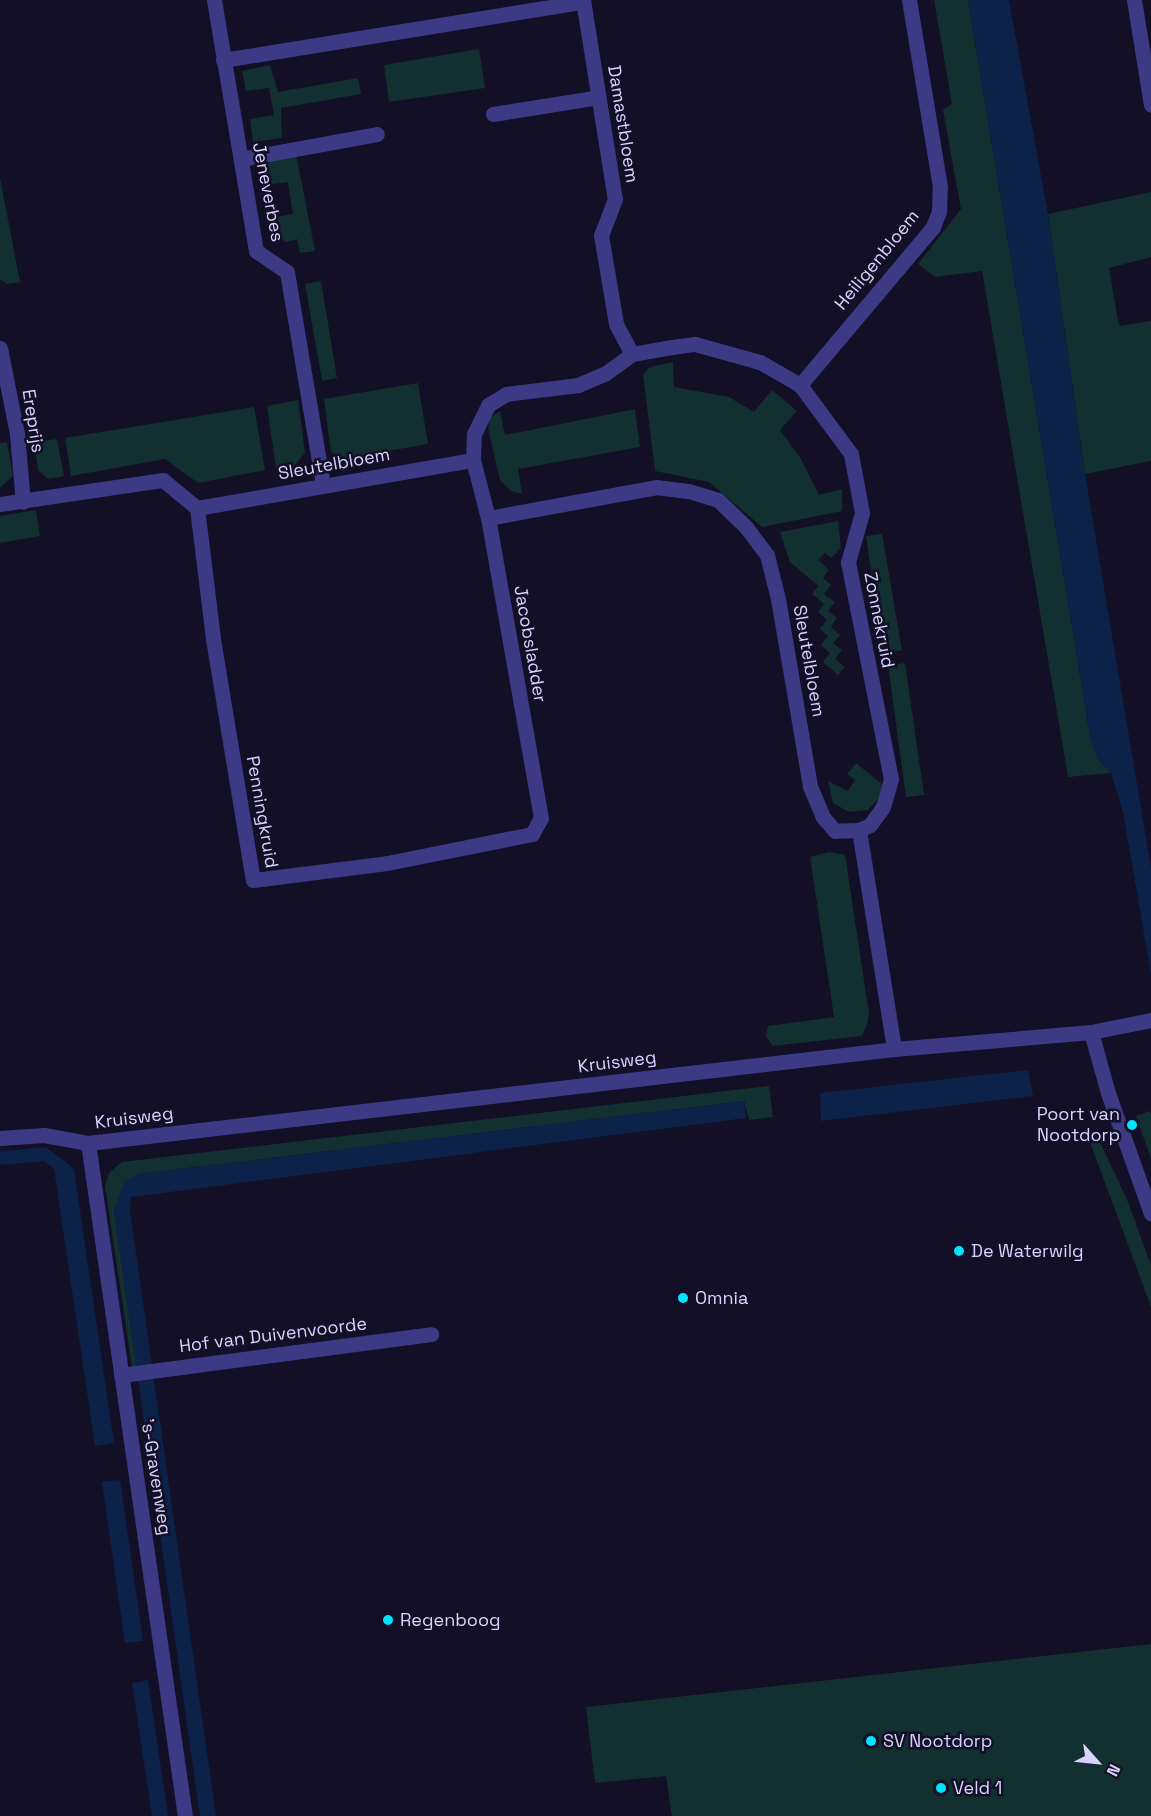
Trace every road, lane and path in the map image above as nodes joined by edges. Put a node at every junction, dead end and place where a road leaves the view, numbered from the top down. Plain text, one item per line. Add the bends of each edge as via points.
1 (214, 0) edge
2 (909, 0) edge
3 (1134, 0) edge
4 (583, 1) edge
5 (223, 60) junction
6 (599, 97) junction
7 (1151, 105) edge
8 (493, 114) dead end
9 (377, 134) dead end
10 (241, 159) junction
11 (0, 348) edge
12 (632, 354) junction
13 (800, 385) junction
14 (473, 460) junction
15 (323, 485) junction
16 (23, 502) junction
17 (0, 504) edge
18 (197, 508) junction
19 (488, 518) junction
20 (859, 830) junction
21 (532, 834) joint
22 (1145, 1022) edge
23 (1091, 1032) junction
24 (894, 1049) junction
25 (0, 1138) edge
26 (88, 1143) junction
27 (1151, 1214) edge
28 (430, 1334) dead end
29 (121, 1375) junction
30 (185, 1816) edge

1 - 5 street, Jeneverbes
2 - 13 street, Heiligenbloem via 940,187 939,211 933,227
3 - 7 street
4 - 5 street
4 - 6 street, Damastbloem
5 - 10 street, Jeneverbes
6 - 8 street
6 - 12 street, Damastbloem via 615,198 601,235 616,324
9 - 10 street
10 - 15 street, Jeneverbes via 256,251 287,272
11 - 16 street, Ereprijs via 17,434
12 - 13 street, Zonnekruid via 695,345 760,362
12 - 14 street via 606,374 578,385 506,394 488,405 474,434
13 - 20 street, Zonnekruid via 851,454 862,513 848,562 891,779 883,807 870,825
14 - 15 street, Sleutelbloem
14 - 19 street, Jacobsladder
15 - 18 street, Sleutelbloem
16 - 17 street
16 - 18 street via 163,480
18 - 21 street, Penningkruid via 213,639 253,880 387,863
19 - 20 street, Sleutelbloem via 657,487 718,500 767,555 810,786 823,816 835,831
19 - 21 street, Jacobsladder via 541,818
20 - 24 street
22 - 23 street, Kruisweg
23 - 24 street, Kruisweg
23 - 27 street via 1108,1094
24 - 26 street, Kruisweg
25 - 26 street, Kruisweg via 44,1135
26 - 29 street, 's-Gravenweg
28 - 29 street, Hof van Duivenvoorde
29 - 30 street, 's-Gravenweg

